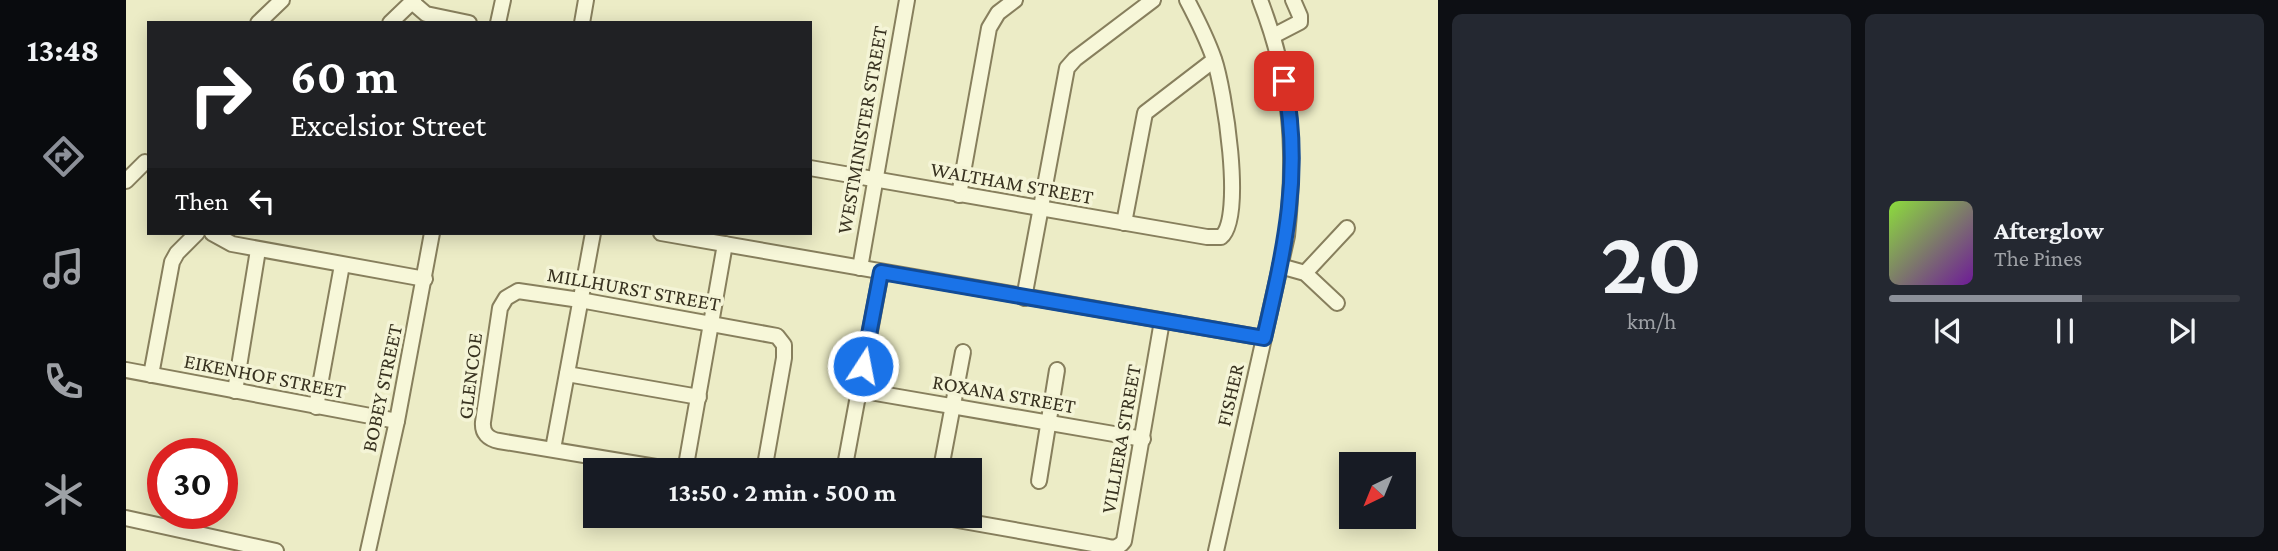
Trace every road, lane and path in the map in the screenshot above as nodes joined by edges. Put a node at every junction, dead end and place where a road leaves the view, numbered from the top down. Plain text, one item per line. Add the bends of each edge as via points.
1 (282, 0) edge
2 (503, 0) edge
3 (586, 0) edge
4 (907, 0) edge
5 (1015, 0) edge
6 (1153, 0) edge
7 (1187, 0) edge
8 (1260, 0) edge
9 (1293, 0) edge
10 (413, 1) edge
11 (261, 21) edge
12 (392, 21) edge
13 (459, 21) edge
14 (498, 21) edge
15 (582, 21) edge
16 (1273, 36) junction
17 (1214, 60) junction
18 (134, 149) dead end
19 (147, 163) edge
20 (812, 168) edge
21 (875, 180) junction
22 (126, 181) edge
23 (959, 195) junction
24 (1041, 209) junction
25 (1124, 223) junction
26 (1347, 228) dead end
27 (195, 235) edge
28 (216, 235) edge
29 (432, 235) edge
30 (593, 235) edge
31 (683, 235) edge
32 (725, 244) junction
33 (258, 250) junction
34 (342, 265) junction
35 (1280, 266) junction
36 (860, 268) junction
37 (881, 272) junction
38 (1305, 273) junction
39 (425, 279) junction
40 (1024, 298) junction
41 (580, 300) junction
42 (1338, 303) dead end
43 (500, 308) joint
44 (1162, 321) junction
45 (712, 324) junction
46 (1264, 338) junction
47 (963, 352) dead end
48 (126, 370) edge
49 (1057, 370) dead end
50 (567, 374) junction
51 (151, 375) junction
52 (858, 390) junction
53 (235, 391) junction
54 (699, 397) junction
55 (951, 406) junction
56 (316, 407) junction
57 (397, 421) junction
58 (1048, 423) junction
59 (1143, 439) junction
60 (553, 449) junction
61 (605, 458) edge
62 (687, 458) edge
63 (766, 458) edge
64 (846, 458) edge
65 (943, 458) edge
66 (1039, 481) dead end
67 (126, 518) edge
68 (982, 525) edge
69 (276, 551) edge
70 (368, 551) edge
71 (1216, 551) edge

1 - 11 street
2 - 14 street
3 - 15 street
4 - 21 street, WESTMINISTER STREET
5 - 23 street via 998,13 989,28
6 - 24 street via 1067,68
7 - 17 street
8 - 16 street, FISHER
9 - 16 street via 1300,22
10 - 12 street
10 - 13 street via 426,14
16 - 35 street, FISHER via 1289,103 1292,139 1290,209
17 - 25 street via 1145,113
17 - 25 street, WALTHAM STREET via 1233,170 1226,231 1221,237 1207,237
18 - 19 street
19 - 22 street
20 - 21 street, WALTHAM STREET
21 - 23 street, WALTHAM STREET
21 - 36 street, WESTMINISTER STREET
23 - 24 street, WALTHAM STREET
24 - 25 street, WALTHAM STREET
24 - 40 street
26 - 38 street
27 - 51 street via 172,262
28 - 33 street
29 - 39 street, BOBEY STREET
30 - 41 street
31 - 32 street
32 - 36 street
32 - 45 street
33 - 34 street
33 - 53 street
34 - 39 street
34 - 56 street
35 - 38 street
35 - 46 street, FISHER
36 - 37 street
37 - 40 street
37 - 52 street
38 - 42 street
39 - 57 street, BOBEY STREET
40 - 44 street
41 - 43 street, MILLHURST STREET via 518,291
41 - 45 street, MILLHURST STREET
41 - 50 street
43 - 60 street, GLENCOE via 483,427 488,437 499,442
44 - 46 street
44 - 59 street, VILLIERA STREET
45 - 54 street
45 - 63 street, MILLHURST STREET via 783,341
46 - 71 street, FISHER
47 - 55 street
48 - 51 street, EIKENHOF STREET
49 - 58 street
50 - 54 street
50 - 60 street
51 - 53 street, EIKENHOF STREET
52 - 55 street, ROXANA STREET
52 - 64 street
53 - 56 street, EIKENHOF STREET
54 - 62 street
55 - 58 street, ROXANA STREET
55 - 65 street
56 - 57 street, EIKENHOF STREET
57 - 70 street, BOBEY STREET
58 - 59 street, ROXANA STREET
58 - 66 street
59 - 68 street, VILLIERA STREET via 1124,541 1118,547
60 - 61 street
67 - 69 street

